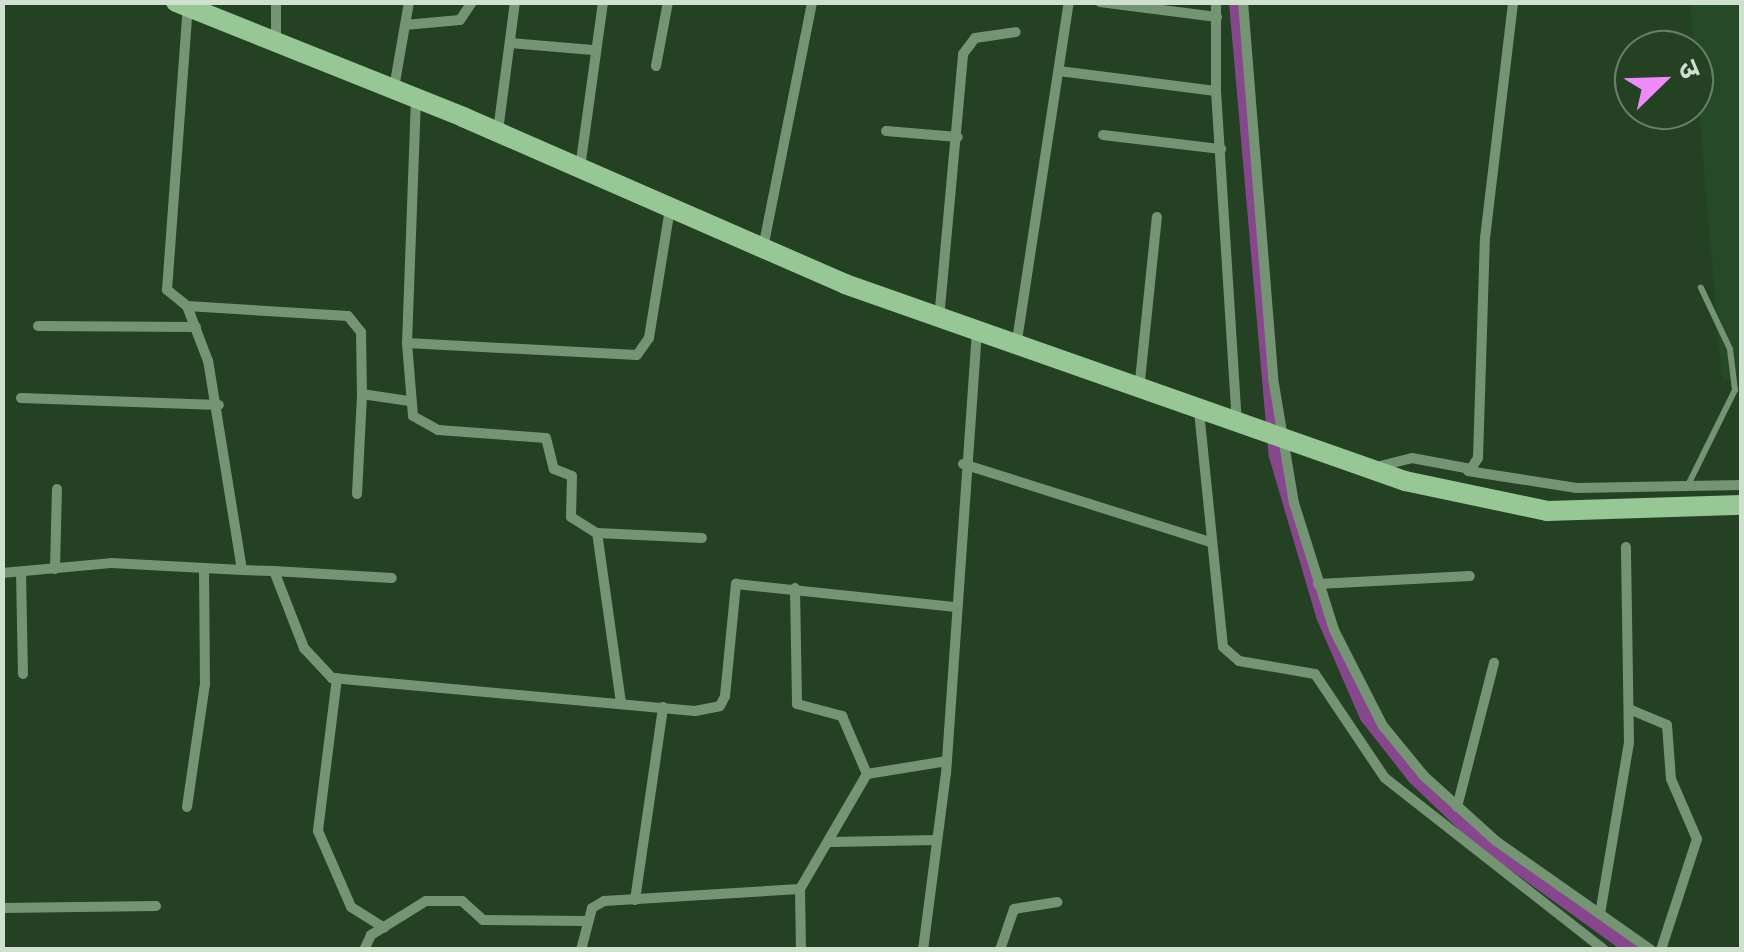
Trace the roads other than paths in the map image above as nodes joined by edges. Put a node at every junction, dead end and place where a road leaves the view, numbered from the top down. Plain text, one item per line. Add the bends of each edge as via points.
1 (276, 2) edge
2 (410, 2) edge
3 (472, 2) edge
4 (515, 2) edge
5 (603, 2) edge
6 (668, 2) edge
7 (812, 2) edge
8 (1070, 2) edge
9 (1100, 2) edge
10 (1216, 2) edge
11 (1243, 2) edge
12 (1512, 2) edge
13 (182, 4) edge
14 (1217, 17) junction
15 (406, 25) junction
16 (1016, 32) dead end
17 (276, 42) junction
18 (510, 43) junction
19 (593, 50) junction
20 (656, 66) dead end
21 (1059, 72) junction
22 (393, 89) junction
23 (1216, 91) junction
24 (416, 97) junction
25 (886, 130) dead end
26 (498, 132) junction
27 (1103, 136) dead end
28 (958, 137) junction
29 (1221, 149) junction
30 (580, 169) junction
31 (670, 208) junction
32 (1157, 218) dead end
33 (762, 249) junction
34 (1700, 288) dead end
35 (188, 306) junction
36 (939, 320) junction
37 (38, 326) dead end
38 (196, 327) junction
39 (976, 334) junction
40 (407, 343) junction
41 (1016, 348) junction
42 (1139, 391) junction
43 (362, 394) junction
44 (21, 398) dead end
45 (410, 401) junction
46 (220, 405) junction
47 (1199, 410) junction
48 (1245, 426) junction
49 (1283, 439) junction
50 (964, 464) junction
51 (1370, 468) junction
52 (1462, 470) junction
53 (1687, 486) junction
54 (1742, 486) edge
55 (57, 488) dead end
56 (358, 494) dead end
57 (1742, 505) edge
58 (597, 533) junction
59 (702, 538) dead end
60 (1211, 542) junction
61 (1626, 546) dead end
62 (55, 569) junction
63 (204, 570) junction
64 (242, 570) junction
65 (274, 571) junction
66 (21, 572) junction
67 (2, 573) edge
68 (1470, 576) dead end
69 (392, 578) dead end
70 (1318, 584) junction
71 (795, 588) junction
72 (954, 606) junction
73 (1494, 664) dead end
74 (23, 674) dead end
75 (337, 678) junction
76 (621, 703) junction
77 (663, 707) junction
78 (1629, 709) junction
79 (946, 761) junction
80 (867, 774) junction
81 (1457, 806) junction
82 (187, 807) dead end
83 (937, 840) junction
84 (831, 842) junction
85 (800, 889) junction
86 (635, 900) junction
87 (1058, 902) dead end
88 (156, 906) dead end
89 (2, 908) edge
90 (1600, 914) junction
91 (586, 922) junction
92 (384, 928) junction
93 (364, 950) edge
94 (581, 950) edge
95 (801, 950) edge
96 (923, 950) edge
97 (1000, 950) edge
98 (1604, 950) edge
99 (1651, 950) edge
100 (1661, 950) edge

1 - 17 street
2 - 15 street
3 - 15 street via 460,20
4 - 18 street
5 - 19 street
6 - 20 street
7 - 33 street
8 - 21 street
9 - 14 street
10 - 14 street
11 - 49 street
12 - 52 street via 1486,238 1478,458
13 - 17 main road
13 - 35 street via 168,290
14 - 23 street
15 - 22 street
16 - 28 street via 967,44
17 - 22 main road
18 - 19 street
18 - 26 street
19 - 30 street
21 - 23 street
21 - 41 street
22 - 24 main road
23 - 29 street
24 - 26 main road
24 - 40 street
25 - 28 street
26 - 30 main road
27 - 29 street
28 - 36 street
29 - 48 street
30 - 31 main road
31 - 33 main road
31 - 40 street via 649,338 638,355
32 - 42 street
33 - 36 main road
34 - 53 lane via 1730,349 1735,390
35 - 38 street
35 - 43 street via 354,319
36 - 39 main road
37 - 38 street
38 - 46 street
39 - 41 main road
39 - 50 street
40 - 45 street
41 - 42 main road
42 - 47 main road
43 - 45 street
43 - 56 street
44 - 46 street
45 - 58 street via 423,426 550,441 554,469 572,476 571,517
46 - 64 street
47 - 48 main road
47 - 60 street
48 - 49 main road
49 - 51 main road
49 - 70 street
50 - 60 street
50 - 72 street
51 - 52 street via 1412,458
51 - 57 main road via 1548,510
52 - 53 street via 1577,488
53 - 54 street
55 - 62 street
58 - 59 street
58 - 76 street
60 - 98 street via 1219,637 1229,655 1315,674 1384,778
61 - 78 street
62 - 63 street via 111,563
62 - 66 street
63 - 64 street
63 - 82 street via 205,684
64 - 65 street
65 - 69 street
65 - 75 street via 304,648
66 - 67 street
66 - 74 street
68 - 70 street
70 - 81 street via 1376,716
71 - 72 street
71 - 77 street via 736,584 720,706
71 - 80 street via 797,704 842,716
72 - 79 street
73 - 81 street
75 - 76 street
75 - 92 street via 318,831 351,906
76 - 77 street
77 - 86 street
78 - 90 street
78 - 100 street via 1667,725 1671,778 1697,839
79 - 80 street
79 - 83 street
80 - 84 street
81 - 90 street
83 - 84 street
83 - 96 street
84 - 85 street
85 - 86 street
85 - 95 street
86 - 91 street via 604,901
87 - 97 street via 1014,909
88 - 89 street
90 - 99 street
91 - 92 street via 484,920 468,904 437,899
91 - 94 street
92 - 93 street

